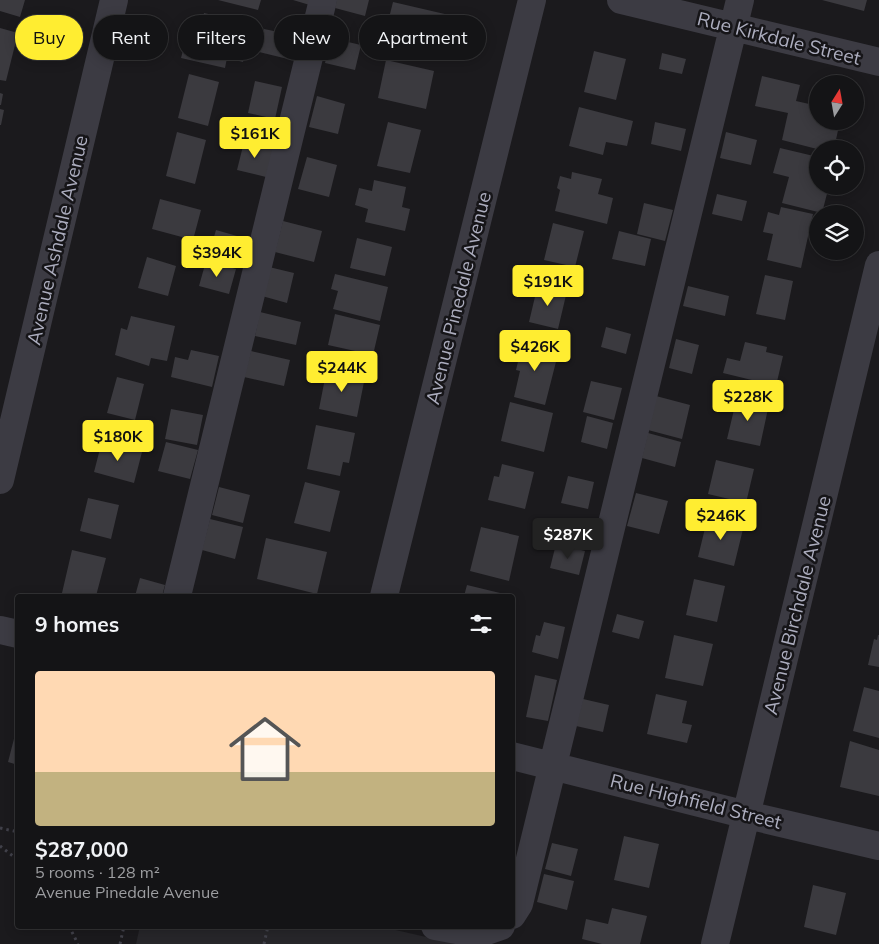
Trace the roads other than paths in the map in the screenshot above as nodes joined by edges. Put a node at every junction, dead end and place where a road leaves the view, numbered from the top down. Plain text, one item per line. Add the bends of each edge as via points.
1 (114, 0) edge
2 (323, 0) edge
3 (532, 0) edge
4 (621, 0) edge
5 (740, 0) edge
6 (733, 27) junction
7 (879, 62) edge
8 (879, 265) edge
9 (0, 480) edge
10 (177, 594) edge
11 (384, 594) edge
12 (0, 630) edge
13 (15, 633) edge
14 (515, 757) edge
15 (552, 765) junction
16 (747, 815) junction
17 (879, 846) edge
18 (515, 910) edge
19 (451, 929) edge
20 (492, 929) edge
21 (715, 944) edge

1 - 9 street, Avenue Ashdale Avenue
2 - 10 street
3 - 11 street, Avenue Pinedale Avenue
4 - 6 street, Rue Kirkdale Street
5 - 6 street
6 - 7 street, Rue Kirkdale Street
6 - 15 street
8 - 16 street, Avenue Birchdale Avenue
12 - 13 street
14 - 15 street, Rue Highfield Street
15 - 16 street, Rue Highfield Street
15 - 18 street
16 - 17 street, Rue Highfield Street
16 - 21 street, Avenue Birchdale Avenue
19 - 20 street via 478,934

